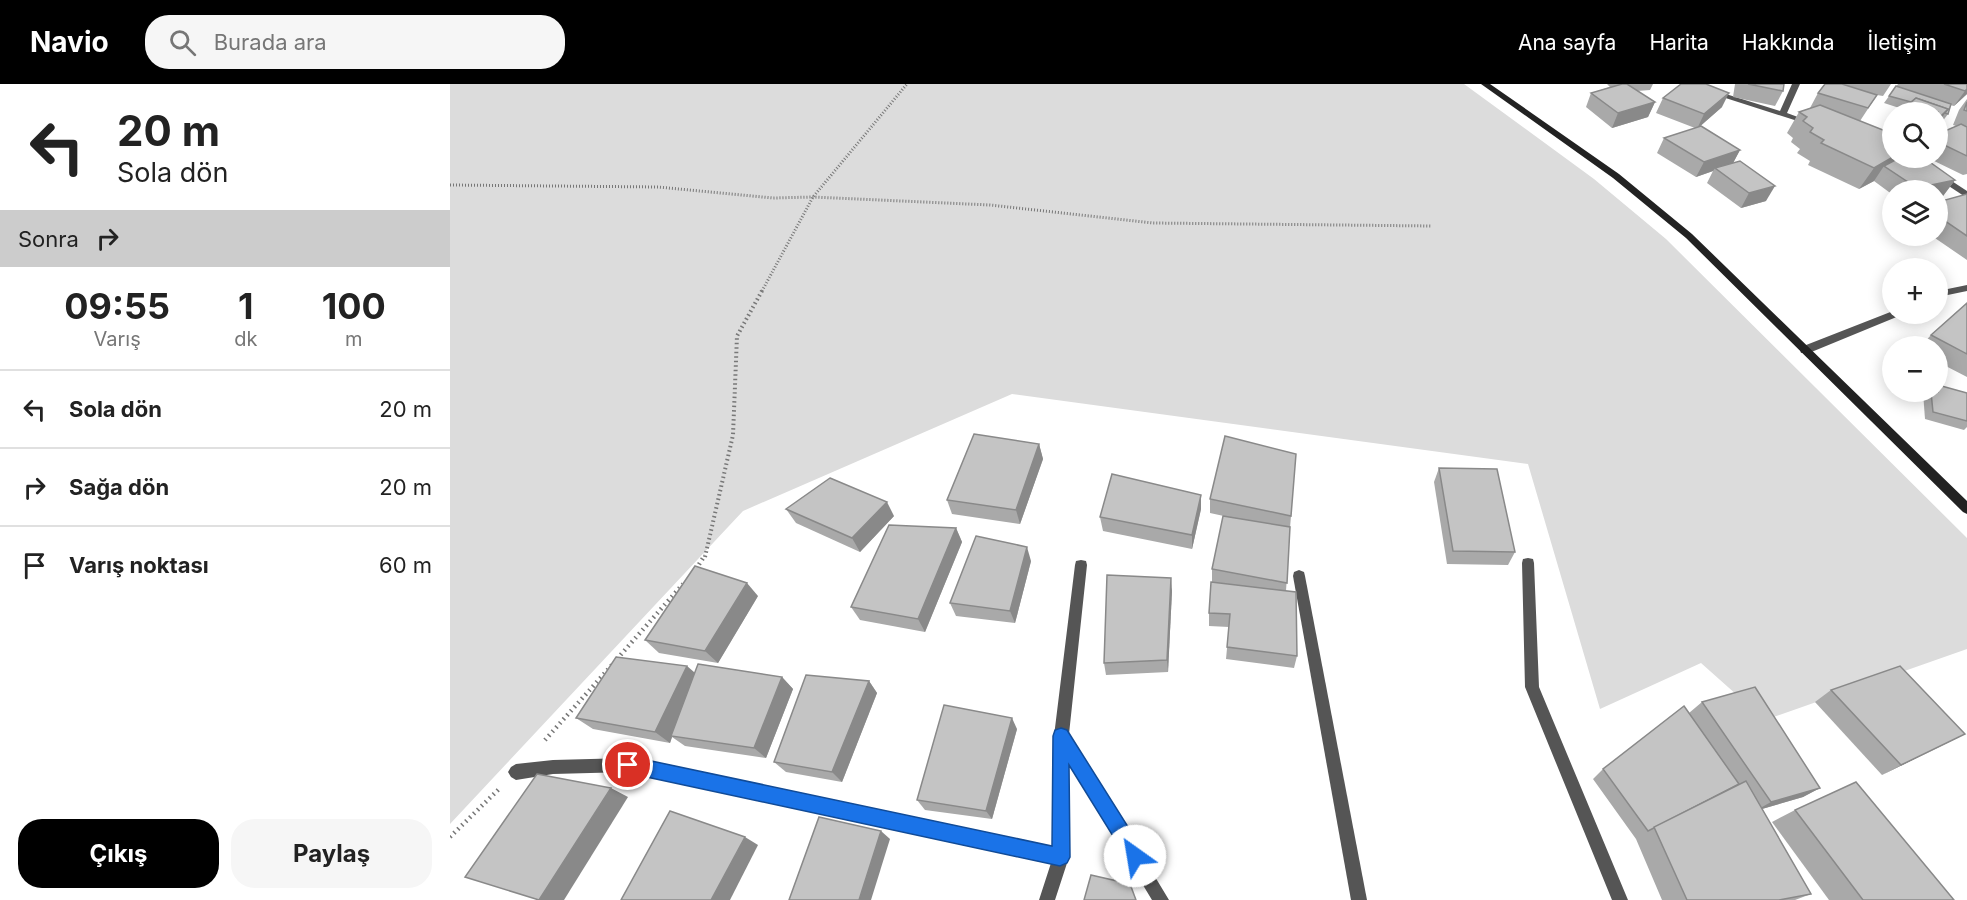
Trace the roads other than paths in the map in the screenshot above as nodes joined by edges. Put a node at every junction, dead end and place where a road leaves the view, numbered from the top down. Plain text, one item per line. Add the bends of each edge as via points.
1 (1485, 84) edge
2 (1686, 84) edge
3 (1796, 84) edge
4 (1782, 115) junction
5 (1824, 127) edge
6 (1932, 172) edge
7 (1967, 195) edge
8 (1967, 288) edge
9 (1948, 292) edge
10 (1882, 319) edge
11 (1805, 350) junction
12 (1967, 509) edge
13 (1528, 563) dead end
14 (1081, 565) dead end
15 (1299, 576) dead end
16 (1061, 736) junction
17 (516, 772) road end
18 (1060, 857) junction
19 (1047, 900) edge
20 (1161, 900) edge
21 (1359, 900) edge
22 (1620, 900) edge

1 - 11 main road via 1616,176 1689,236
2 - 4 street
3 - 4 street
4 - 5 street
6 - 7 street
8 - 9 street
10 - 11 street
11 - 12 main road
13 - 22 street via 1532,687
14 - 16 street
15 - 21 street
16 - 18 street
16 - 20 street
17 - 18 street via 553,766 628,765
18 - 19 street

